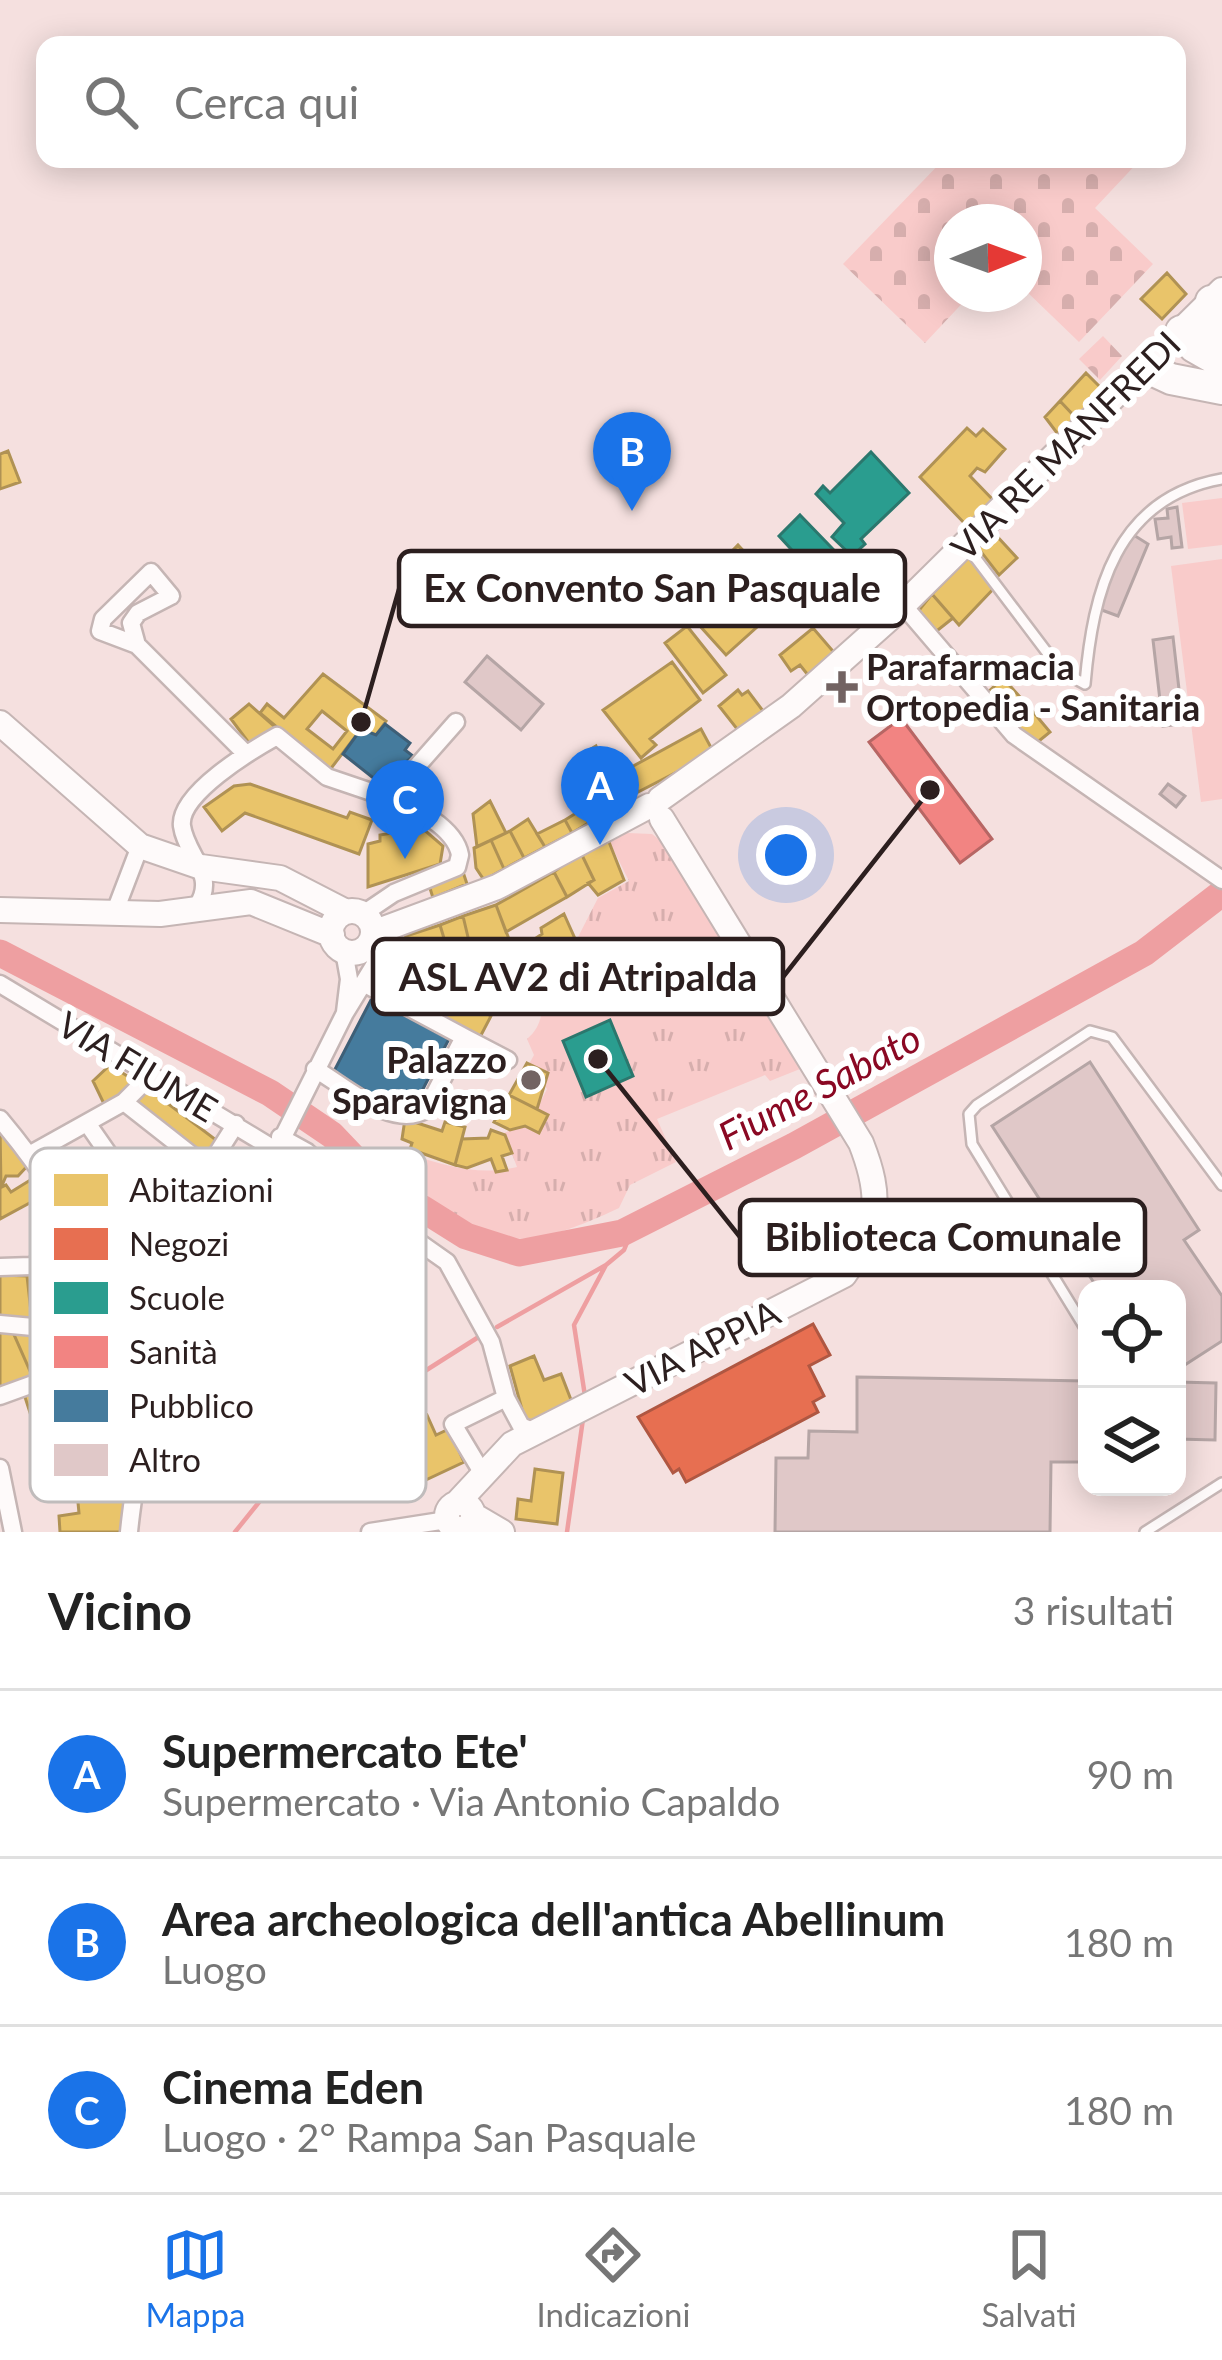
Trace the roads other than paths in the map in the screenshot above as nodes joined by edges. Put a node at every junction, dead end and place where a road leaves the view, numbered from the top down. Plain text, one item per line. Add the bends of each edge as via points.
1 (1216, 296) edge
2 (1181, 331) junction
3 (1145, 367) junction
4 (1221, 371) edge
5 (1222, 479) edge
6 (965, 544) junction
7 (903, 605) junction
8 (137, 645) junction
9 (456, 722) dead end
10 (0, 723) edge
11 (246, 754) junction
12 (389, 798) junction
13 (660, 811) junction
14 (140, 846) junction
15 (201, 867) junction
16 (1222, 880) edge
17 (197, 906) junction
18 (0, 910) edge
19 (114, 914) junction
20 (376, 920) junction
21 (338, 943) junction
22 (0, 984) edge
23 (365, 984) junction
24 (345, 1013) junction
25 (464, 1037) junction
26 (508, 1060) dead end
27 (152, 1074) junction
28 (313, 1074) junction
29 (124, 1102) junction
30 (0, 1120) edge
31 (87, 1123) junction
32 (236, 1124) junction
33 (279, 1139) junction
34 (40, 1148) edge
35 (105, 1148) edge
36 (183, 1148) edge
37 (221, 1148) edge
38 (276, 1148) edge
39 (298, 1148) edge
40 (29, 1154) edge
41 (1222, 1185) edge
42 (426, 1247) edge
43 (30, 1266) edge
44 (0, 1268) edge
45 (1078, 1316) edge
46 (0, 1324) edge
47 (30, 1327) edge
48 (30, 1385) edge
49 (0, 1396) edge
50 (506, 1398) junction
51 (535, 1432) junction
52 (0, 1468) edge
53 (483, 1474) junction
54 (1222, 1483) edge
55 (132, 1502) edge
56 (460, 1521) edge
57 (13, 1532) edge
58 (129, 1532) edge
59 (370, 1532) edge
60 (502, 1532) edge
61 (1145, 1532) edge

1 - 2 street, VIA RE MANFREDI
1 - 4 highway via 1208,332
2 - 3 street, VIA RE MANFREDI
2 - 4 highway
3 - 4 highway via 1171,380
3 - 6 street, VIA RE MANFREDI
5 - 6 lane via 1176,496 1120,544 1096,593 1085,684 1060,671
6 - 7 street, VIA RE MANFREDI
7 - 13 street, VIA RE MANFREDI
7 - 16 street via 1014,735
8 - 8 street via 100,631 152,572 171,596 131,623
8 - 11 street
9 - 12 street
10 - 14 street
11 - 12 street via 277,736 327,777
11 - 15 street via 187,802 182,825
12 - 20 street via 452,837 460,855 457,868 394,893
13 - 20 street via 617,820 497,887
13 - 51 street, VIA APPIA via 860,1143 878,1185 876,1202 864,1246 844,1275
14 - 15 street
14 - 19 street
15 - 17 street
15 - 20 street via 280,878
17 - 19 street
17 - 21 street via 271,906
18 - 19 street
20 - 21 street via 362,950
20 - 21 street via 336,918
20 - 23 street via 375,964
21 - 24 street via 349,979
22 - 27 street, VIA FIUME
23 - 24 street
23 - 25 street
24 - 28 street
25 - 26 street
25 - 28 street via 417,1115 386,1112
27 - 29 street
27 - 32 street, VIA FIUME
28 - 33 street
29 - 31 street
29 - 36 street
30 - 40 street
31 - 34 street
31 - 35 street
32 - 33 street, VIA FIUME
32 - 37 street
33 - 38 street
33 - 39 street, VIA FIUME
41 - 45 lane via 1102,1031 1090,1031 977,1105 969,1114 972,1144
42 - 50 street, VIA FIUME via 447,1262 482,1323
43 - 44 street
46 - 47 street
48 - 49 street
50 - 51 street via 521,1426
50 - 53 street via 453,1424
51 - 53 street, VIA APPIA
52 - 57 street
53 - 56 street
54 - 61 lane
55 - 58 street
56 - 59 street
56 - 60 street

